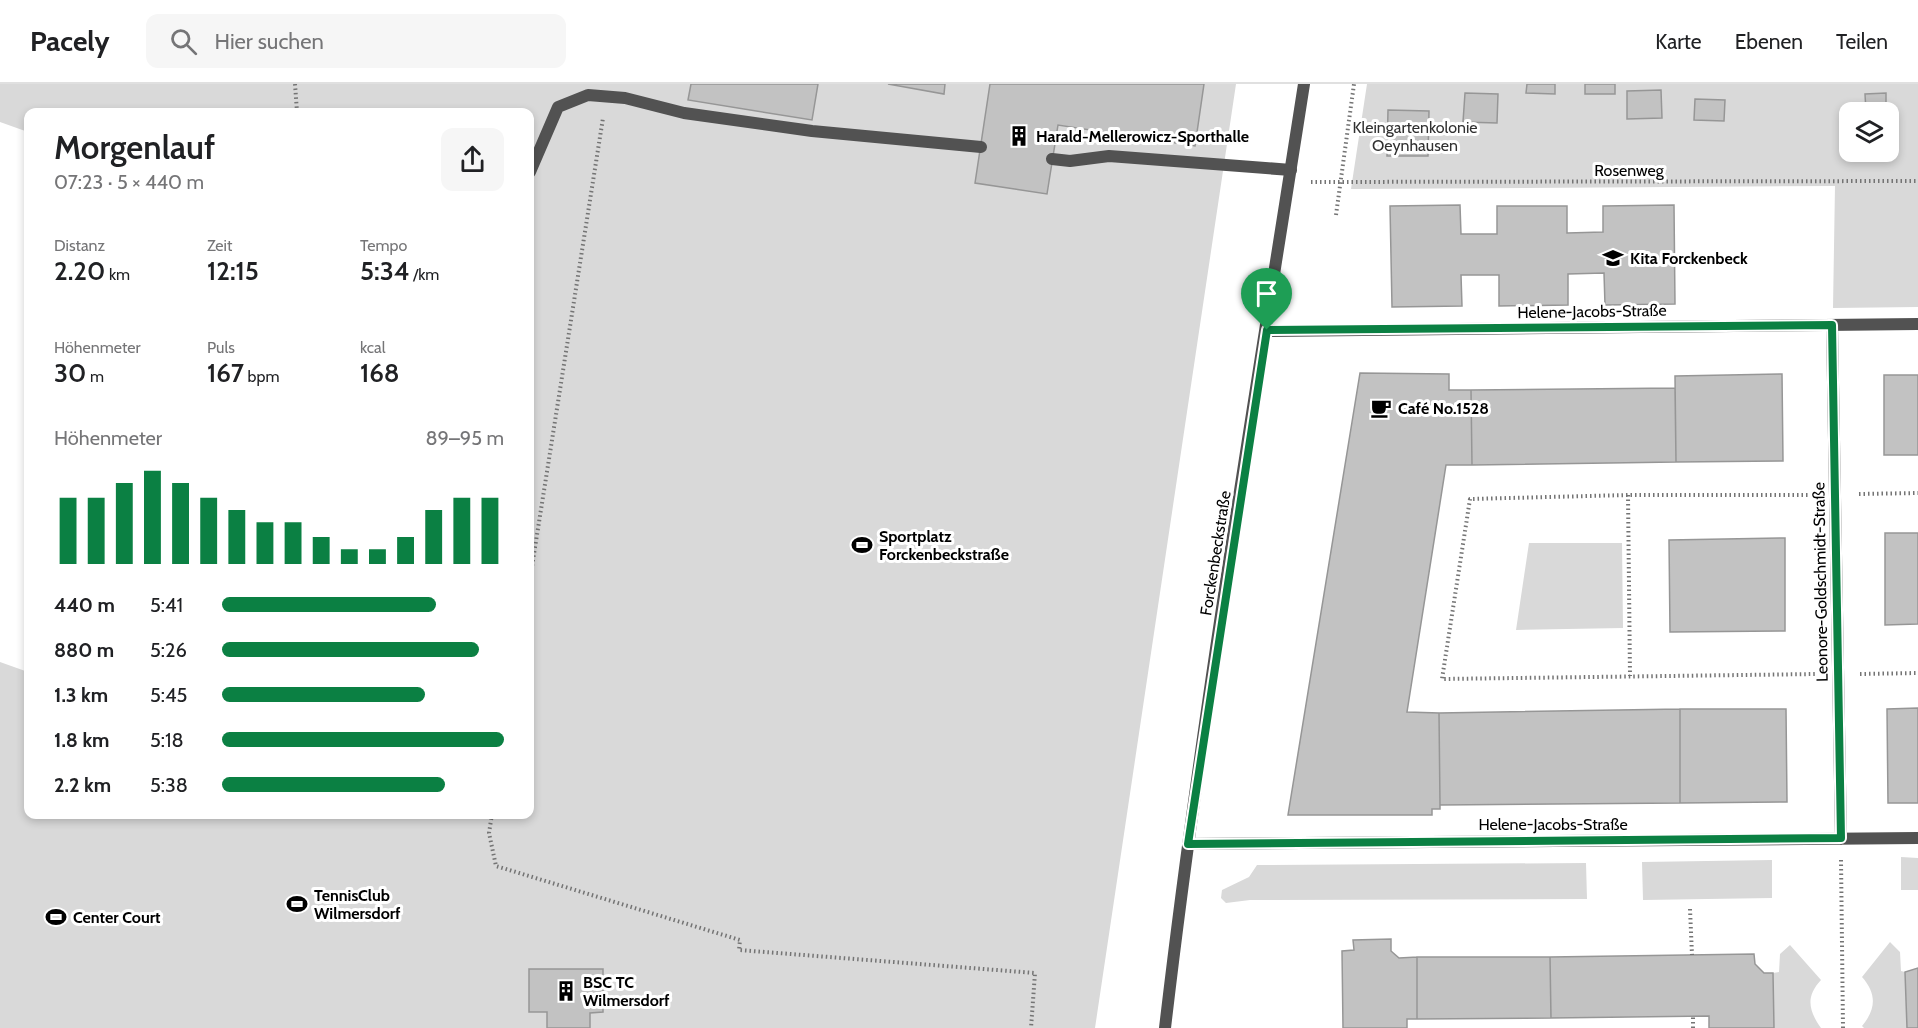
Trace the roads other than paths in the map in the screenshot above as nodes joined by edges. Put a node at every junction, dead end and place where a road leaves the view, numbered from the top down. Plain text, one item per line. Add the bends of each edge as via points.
1 (1304, 84) edge
2 (981, 147) dead end
3 (1052, 159) dead end
4 (534, 163) edge
5 (1291, 170) junction
6 (1918, 324) edge
7 (1832, 325) junction
8 (1267, 330) junction
9 (1841, 838) junction
10 (1918, 838) edge
11 (1188, 844) junction
12 (1165, 1028) edge

1 - 5 street, Forckenbeckstraße
2 - 4 street via 812,131 588,95 558,107
3 - 5 street via 1109,156
5 - 8 street, Forckenbeckstraße
6 - 7 street, Helene-Jacobs-Straße
7 - 8 street, Helene-Jacobs-Straße
7 - 9 street, Leonore-Goldschmidt-Straße
8 - 11 street, Forckenbeckstraße
9 - 10 street, Helene-Jacobs-Straße
9 - 11 street, Helene-Jacobs-Straße
11 - 12 street, Forckenbeckstraße

